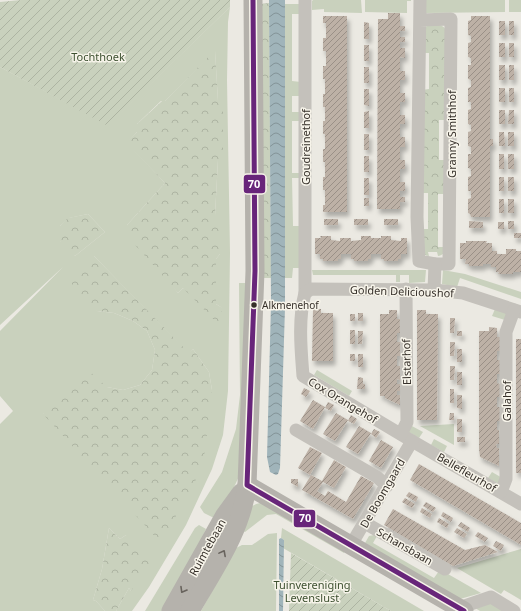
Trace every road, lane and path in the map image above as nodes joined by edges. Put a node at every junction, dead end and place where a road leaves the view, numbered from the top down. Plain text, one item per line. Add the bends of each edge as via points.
1 (253, 0) edge
2 (305, 0) edge
3 (420, 0) edge
4 (420, 20) junction
5 (435, 264) junction
6 (406, 289) junction
7 (434, 290) junction
8 (305, 293) junction
9 (517, 311) edge
10 (296, 430) dead end
11 (407, 438) junction
12 (247, 485) junction
13 (387, 486) junction
14 (501, 492) junction
15 (521, 504) edge
16 (365, 523) junction
17 (351, 545) junction
18 (445, 569) dead end
19 (461, 610) edge
20 (171, 611) edge
21 (190, 611) edge
22 (514, 611) edge

1 - 12 street, Ruimtebaan via 255,271
2 - 8 street, Goudreinethof
3 - 4 street
4 - 5 street via 418,261
4 - 5 street, Granny Smithhof via 451,19 449,264
5 - 7 street
6 - 7 street, Golden Delicioushof
6 - 8 street, Golden Delicioushof via 311,289
6 - 11 street, Elstarhof
7 - 9 street, Golden Delicioushof via 463,293
8 - 11 street, Cox Orangehof via 302,306 303,376
9 - 14 street, Galahof via 506,332 506,478
10 - 13 street via 377,477
11 - 13 street, De Boomgaard
11 - 14 street, Bellefleurhof
12 - 17 street
12 -> 20 street, Ruimtebaan via 225,515
21 -> 12 street, Ruimtebaan via 234,530 245,501
13 - 16 street, De Boomgaard
14 - 15 street, Bellefleurhof
16 - 17 street, De Boomgaard
16 - 18 street, Schansbaan
17 - 19 street
19 - 22 street via 491,597

